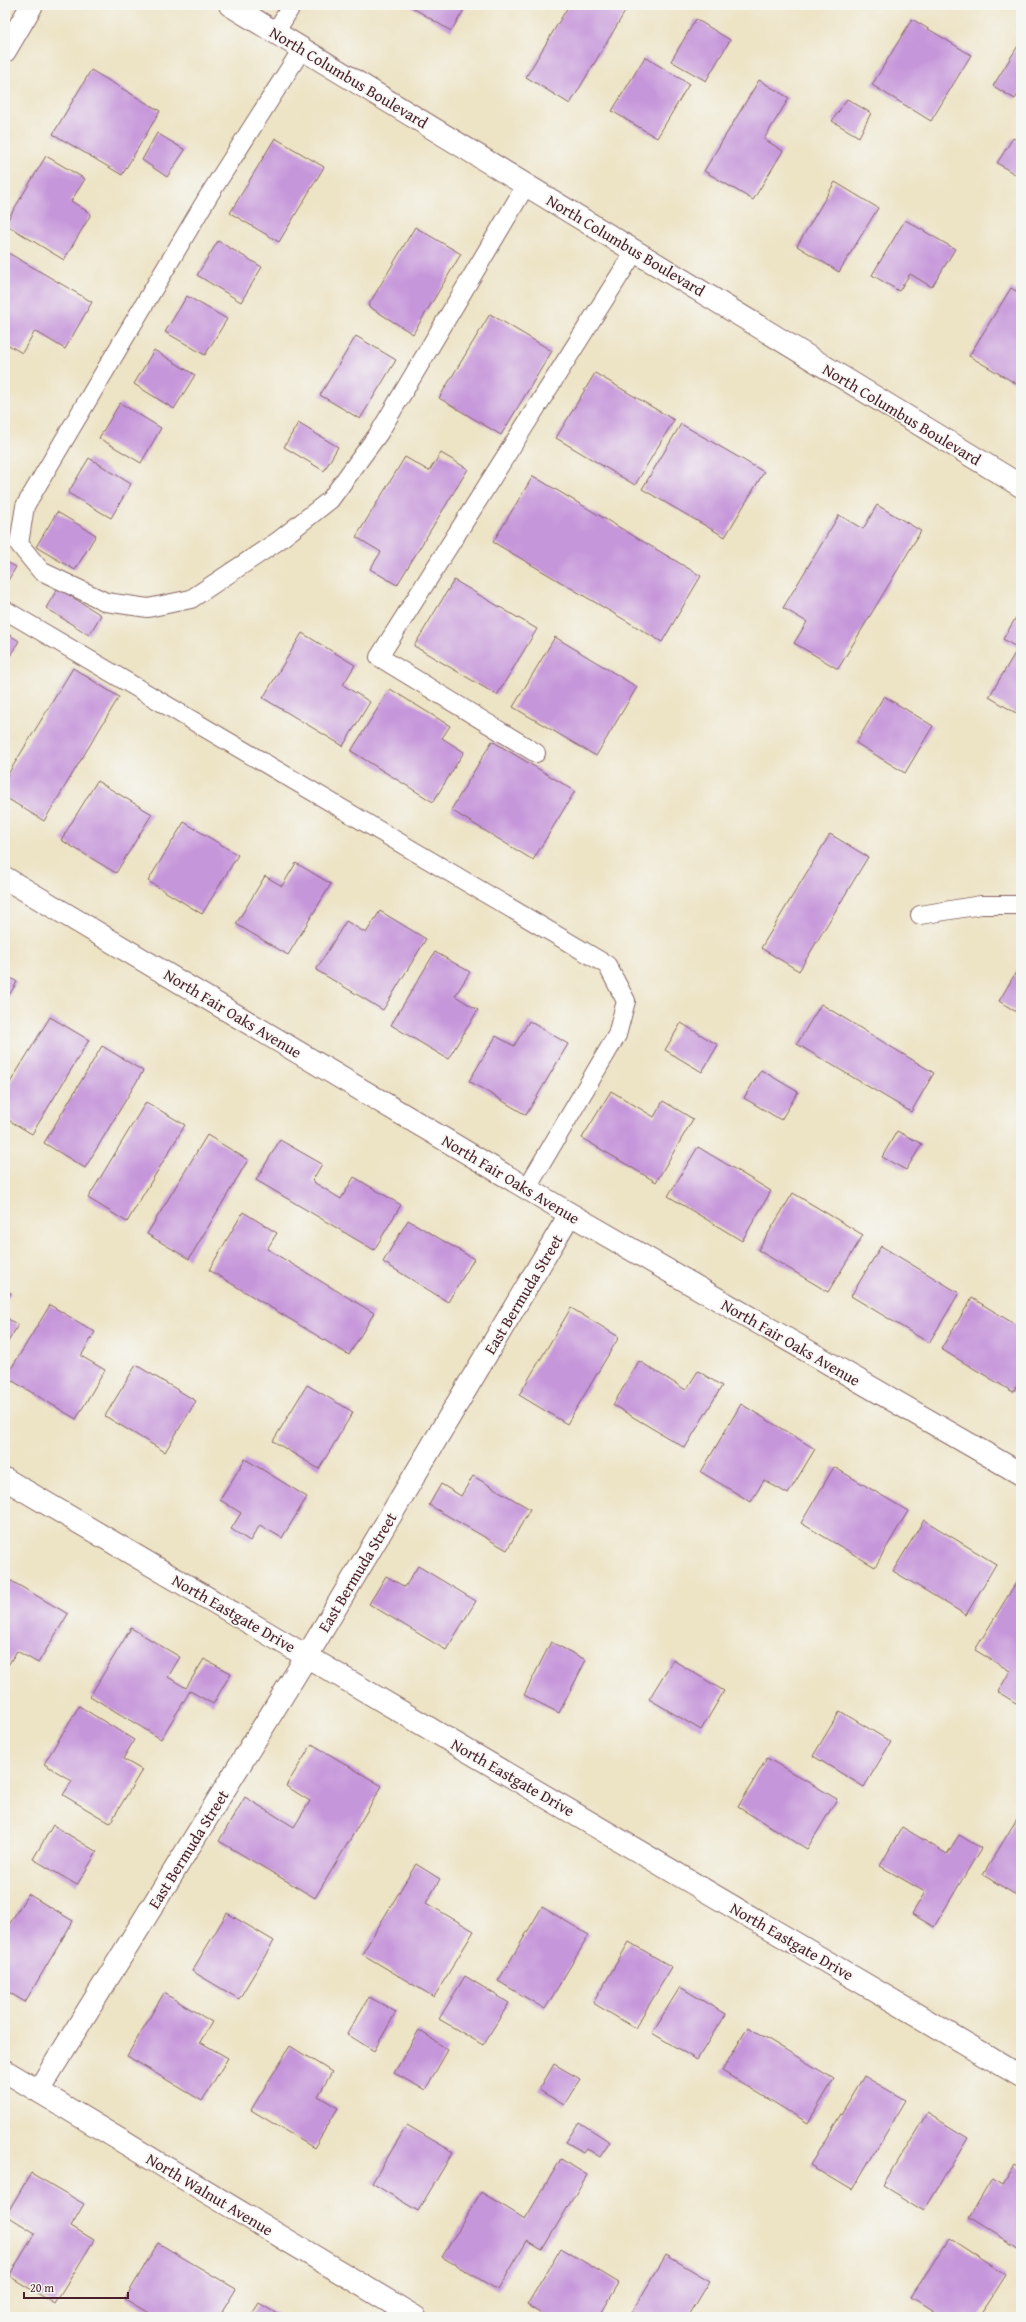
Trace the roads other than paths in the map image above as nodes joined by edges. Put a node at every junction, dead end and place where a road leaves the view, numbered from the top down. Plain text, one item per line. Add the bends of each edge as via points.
1 (230, 5) edge
2 (292, 5) edge
3 (30, 6) edge
4 (275, 32) junction
5 (302, 49) junction
6 (5, 50) edge
7 (526, 185) junction
8 (635, 251) junction
9 (1021, 486) edge
10 (5, 610) edge
11 (536, 753) dead end
12 (5, 878) edge
13 (1021, 905) edge
14 (920, 915) dead end
15 (526, 1188) junction
16 (570, 1214) junction
17 (1021, 1474) edge
18 (5, 1479) edge
19 (307, 1656) junction
20 (5, 2071) edge
21 (1021, 2076) edge
22 (38, 2091) junction
23 (415, 2317) edge

1 - 4 street, North Columbus Boulevard
2 - 4 lane
3 - 6 street
4 - 5 street, North Columbus Boulevard
5 - 7 street, North Columbus Boulevard
5 - 7 lane via 209,195 25,506 19,544 41,571 106,602 148,608 191,599 278,542 330,500 379,433
7 - 8 street, North Columbus Boulevard
8 - 9 street, North Columbus Boulevard
8 - 11 lane via 379,657
10 - 15 lane via 607,965 626,1001 617,1035
12 - 15 street, North Fair Oaks Avenue
13 - 14 lane via 981,905
15 - 16 street, North Fair Oaks Avenue
16 - 17 street, North Fair Oaks Avenue
16 - 19 street, East Bermuda Street
18 - 19 street, North Eastgate Drive
19 - 21 street, North Eastgate Drive
19 - 22 street, East Bermuda Street
20 - 22 street, North Walnut Avenue
22 - 23 street, North Walnut Avenue

